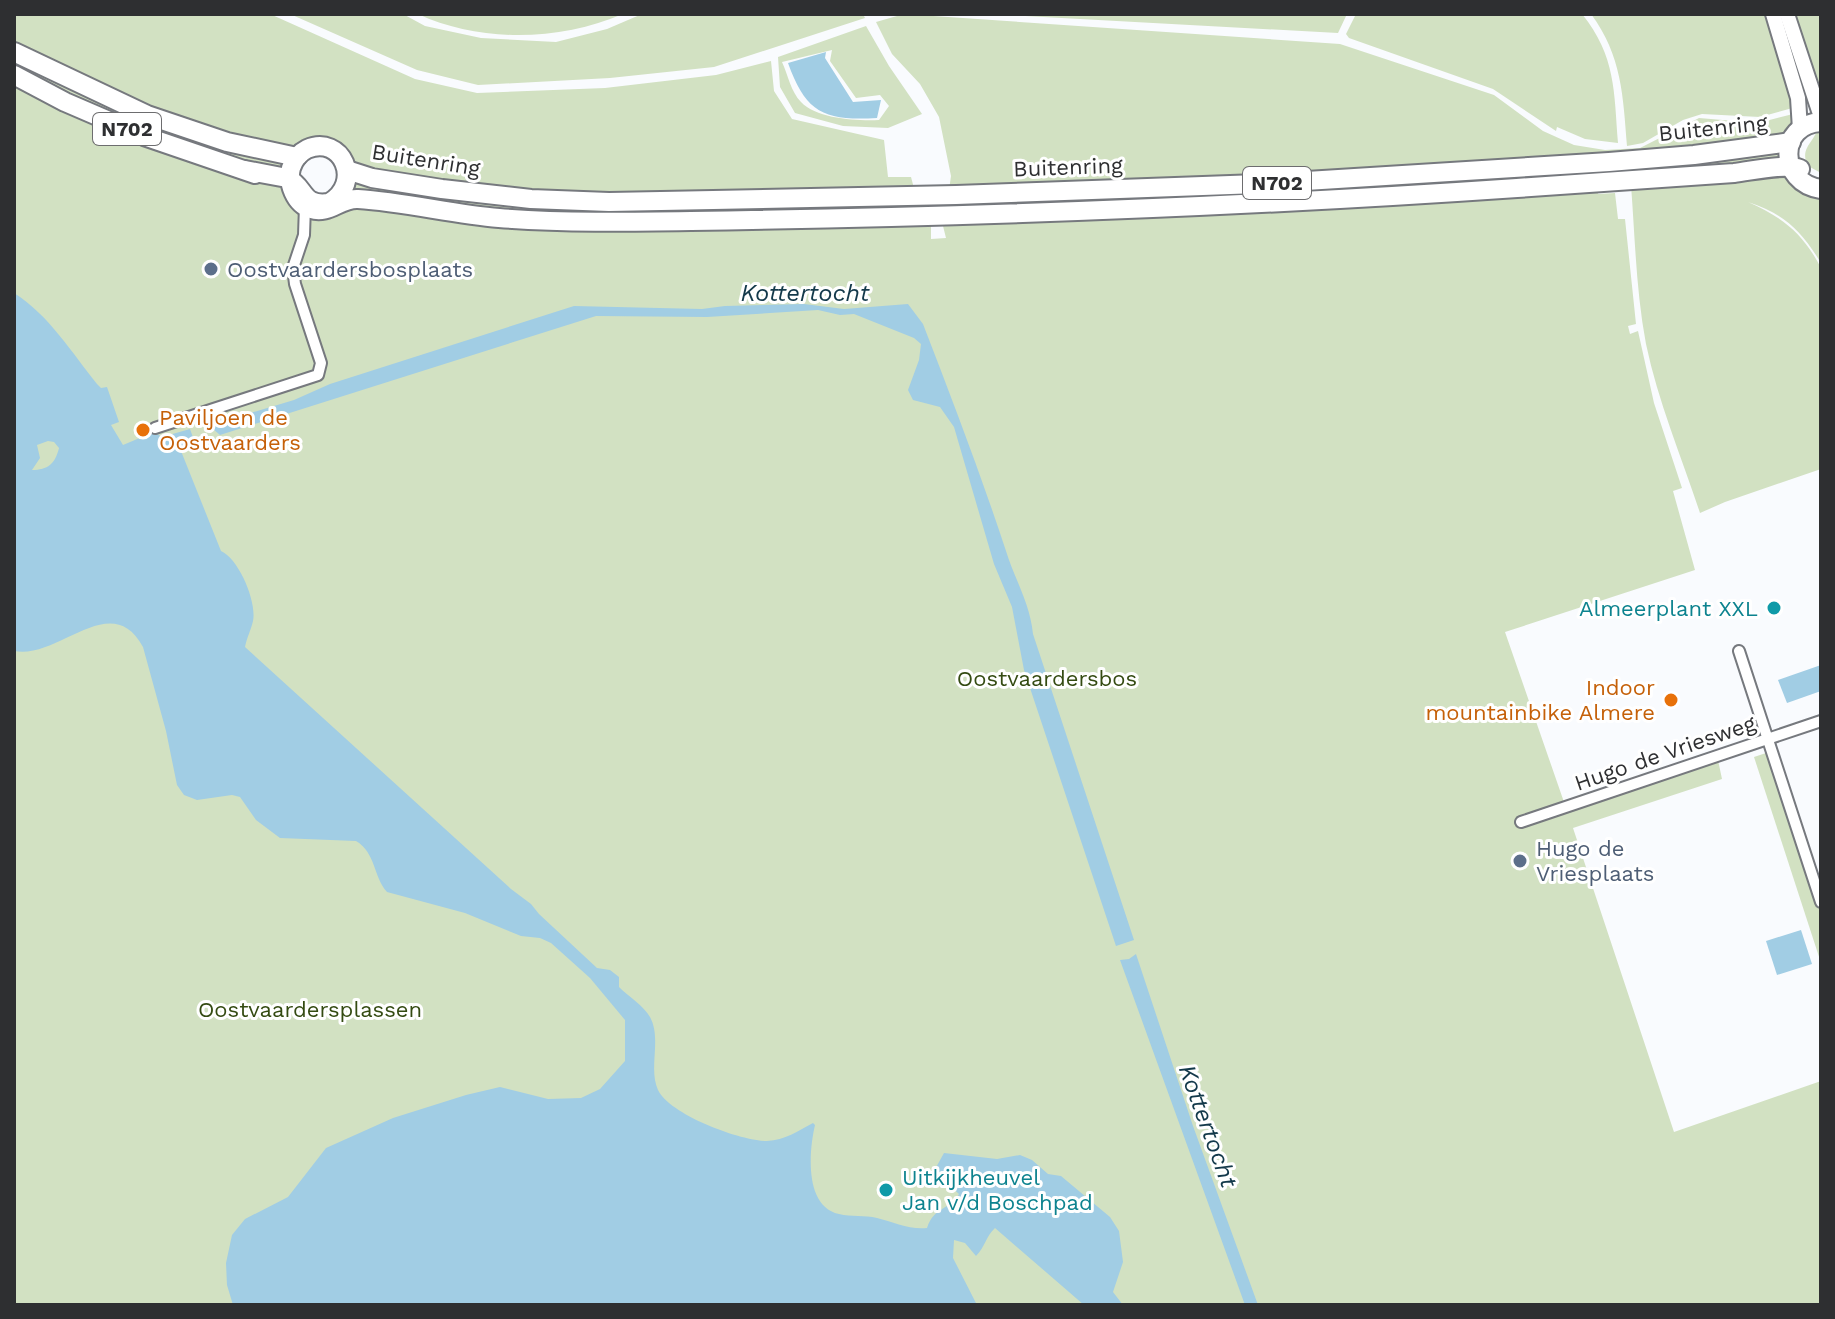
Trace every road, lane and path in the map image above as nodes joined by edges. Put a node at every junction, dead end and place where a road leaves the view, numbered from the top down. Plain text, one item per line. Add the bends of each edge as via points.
1 (1773, 14) edge
2 (1787, 14) edge
3 (14, 52) edge
4 (14, 75) edge
5 (1808, 127) edge
6 (297, 157) junction
7 (347, 170) junction
8 (1794, 170) junction
9 (1821, 182) edge
10 (291, 183) junction
11 (1821, 189) edge
12 (325, 204) junction
13 (155, 428) dead end
14 (1739, 651) dead end
15 (1821, 721) edge
16 (1768, 739) junction
17 (1521, 822) dead end
18 (1821, 902) edge

1 - 5 main road
2 - 5 main road
3 - 6 highway, N702 via 147,115 227,142
4 - 10 highway, N702 via 144,136
5 - 7 highway, Buitenring / N702 via 1679,156 1258,184 939,196 531,199 372,178
5 - 8 highway via 1796,149
5 - 8 highway via 1788,152
6 - 7 highway, N702 via 323,147 340,157
6 - 10 highway
7 - 12 highway via 347,183
8 - 9 highway, N702
8 - 11 highway, N702 via 1804,184
8 - 12 highway, Buitenring / N702 via 1240,205 773,220 582,222 488,217 353,193
10 - 12 highway via 298,200
12 - 13 street via 304,235 293,268 321,363 318,375
14 - 16 street
15 - 16 street, Hugo de Vriesweg
16 - 17 street, Hugo de Vriesweg
16 - 18 street

